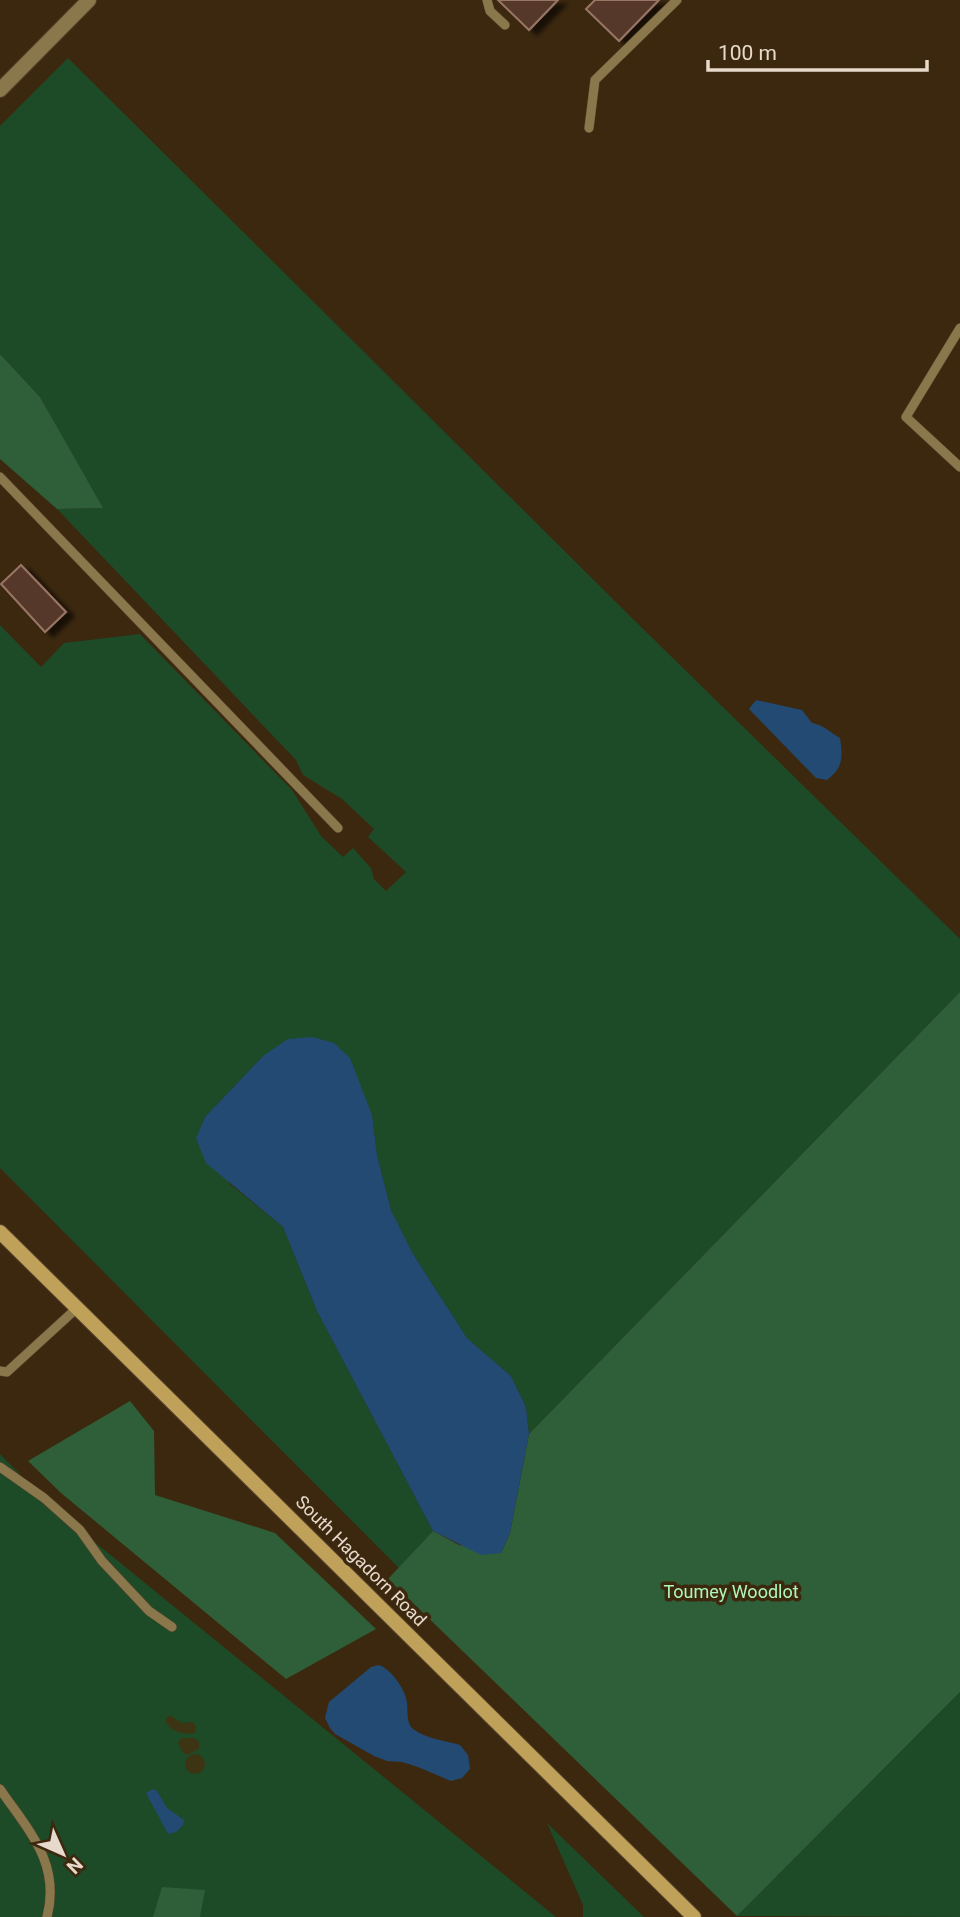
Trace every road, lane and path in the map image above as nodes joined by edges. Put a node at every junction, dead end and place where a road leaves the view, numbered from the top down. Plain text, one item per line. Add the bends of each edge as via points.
1 (89, 0) edge
2 (487, 0) edge
3 (677, 0) edge
4 (505, 25) dead end
5 (0, 90) edge
6 (589, 128) dead end
7 (960, 328) edge
8 (960, 467) edge
9 (0, 477) edge
10 (338, 828) dead end
11 (0, 1232) edge
12 (77, 1308) junction
13 (0, 1371) edge
14 (0, 1467) edge
15 (172, 1627) dead end
16 (0, 1789) edge
17 (47, 1917) edge
18 (694, 1917) edge

1 - 5 street
2 - 4 lane via 490,11
3 - 6 lane via 594,80
7 - 8 lane via 906,417
9 - 10 lane
11 - 12 street, South Hagadorn Road
12 - 13 lane via 7,1372
12 - 18 street, South Hagadorn Road
14 - 15 lane via 80,1530 149,1611
16 - 17 lane via 47,1866 51,1892

